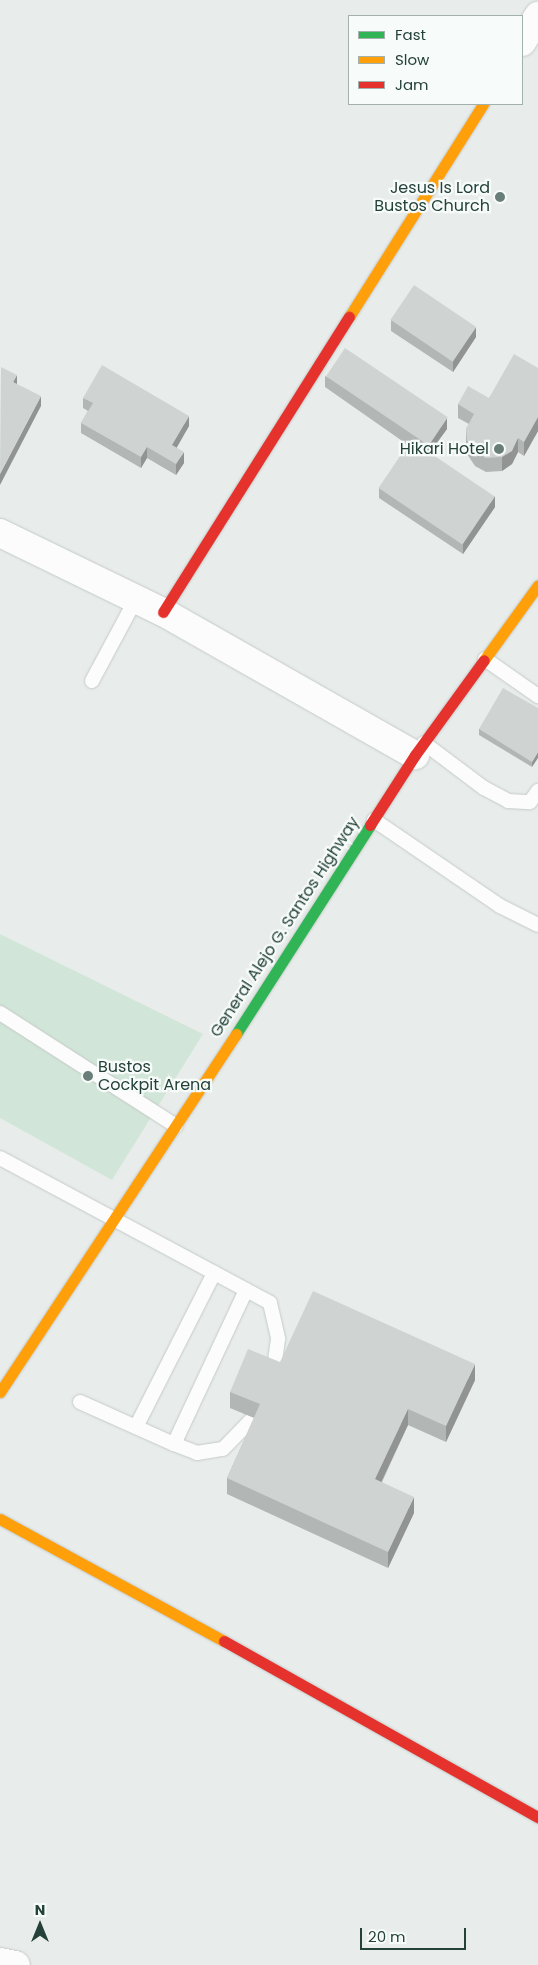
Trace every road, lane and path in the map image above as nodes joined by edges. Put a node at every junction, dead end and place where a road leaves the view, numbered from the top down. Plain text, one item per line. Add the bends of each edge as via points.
1 (538, 16) edge
2 (523, 40) edge
3 (482, 105) edge
4 (0, 532) edge
5 (537, 590) edge
6 (136, 599) junction
7 (163, 612) junction
8 (485, 659) junction
9 (92, 681) dead end
10 (538, 696) edge
11 (420, 749) junction
12 (538, 792) edge
13 (374, 820) junction
14 (538, 925) edge
15 (0, 1013) edge
16 (176, 1126) junction
17 (0, 1158) edge
18 (114, 1219) junction
19 (214, 1273) junction
20 (246, 1290) junction
21 (273, 1375) edge
22 (0, 1392) edge
23 (80, 1402) dead end
24 (253, 1418) edge
25 (136, 1427) junction
26 (174, 1444) junction
27 (0, 1519) edge
28 (538, 1817) edge
29 (0, 1962) edge
30 (16, 1965) edge

1 - 2 street
3 - 7 street
4 - 6 street
5 - 8 street, General Alejo G. Santos Highway
6 - 7 street
6 - 9 lane
7 - 11 street
8 - 10 lane
8 - 11 street, General Alejo G. Santos Highway
11 - 12 lane via 508,801 530,802
11 - 13 street, General Alejo G. Santos Highway
13 - 14 lane via 500,906
13 - 16 street, General Alejo G. Santos Highway
15 - 16 lane
16 - 18 street, General Alejo G. Santos Highway
17 - 18 lane
18 - 19 lane
18 - 22 street, General Alejo G. Santos Highway
19 - 20 lane
19 - 25 lane
20 - 21 lane via 270,1303 278,1339
20 - 26 lane
23 - 25 lane
24 - 26 lane via 222,1449 197,1453
25 - 26 lane
27 - 28 street
29 - 30 street

